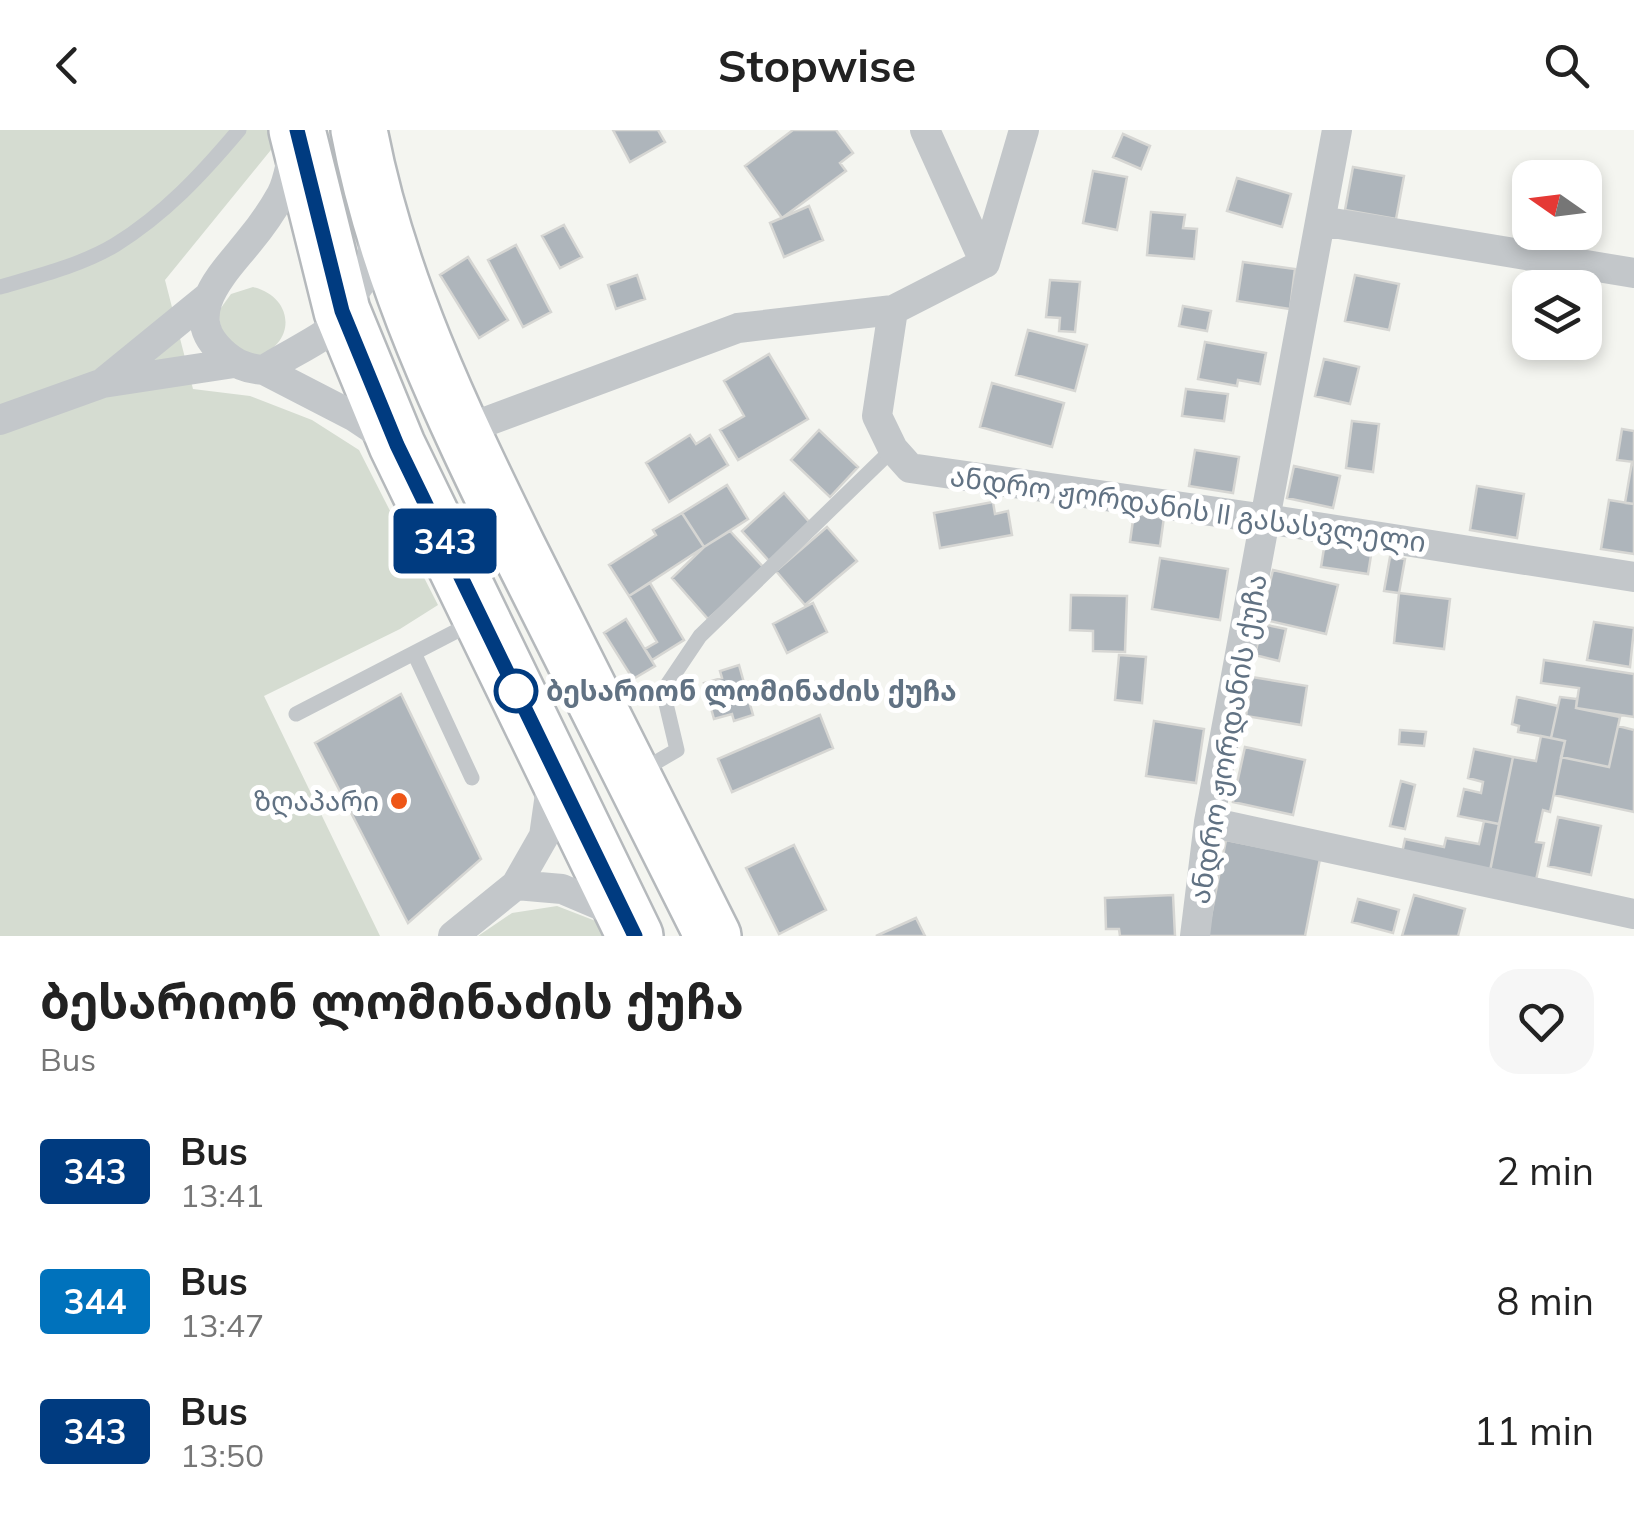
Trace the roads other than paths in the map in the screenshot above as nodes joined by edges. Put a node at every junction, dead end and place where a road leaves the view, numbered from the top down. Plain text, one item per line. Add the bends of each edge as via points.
1 (239, 130) edge
2 (359, 130) edge
3 (926, 130) edge
4 (1024, 130) edge
5 (1337, 130) edge
6 (298, 132) edge
7 (370, 187) junction
8 (1321, 221) junction
9 (985, 263) junction
10 (1634, 273) edge
11 (0, 287) edge
12 (208, 297) junction
13 (894, 310) junction
14 (342, 311) junction
15 (249, 366) junction
16 (103, 383) junction
17 (2, 418) edge
18 (461, 431) junction
19 (397, 445) junction
20 (893, 449) junction
21 (1266, 519) junction
22 (1634, 577) edge
23 (482, 618) junction
24 (414, 653) junction
25 (296, 714) dead end
26 (554, 772) junction
27 (633, 776) junction
28 (472, 778) dead end
29 (1209, 822) junction
30 (516, 885) junction
31 (1634, 914) edge
32 (630, 926) edge
33 (454, 936) edge
34 (713, 936) edge
35 (1196, 936) edge

1 - 11 lane via 193,186 114,246
2 - 7 highway
3 - 9 street
4 - 9 street
5 - 8 street, ანდრო ჟორდანის ქუჩა
6 - 12 street via 283,192
6 - 14 highway
7 - 14 street via 374,246 367,278
7 - 18 highway via 395,273
8 - 10 street
8 - 21 street, ანდრო ჟორდანის ქუჩა
9 - 13 street
12 - 15 street via 210,338
12 - 16 street
13 - 18 street via 738,328
13 - 20 street via 877,416
14 - 15 street via 327,333
14 - 19 highway
15 - 16 street
15 - 19 street via 355,416
16 - 17 street
18 - 27 highway
19 - 23 highway
20 - 21 street, ანდრო ჟორდანის II გასასვლელი via 910,468
20 - 27 lane via 700,636 663,691 677,750
21 - 22 street, ანდრო ჟორდანის II გასასვლელი
21 - 29 street, ანდრო ჟორდანის ქუჩა
23 - 24 lane
23 - 26 highway
24 - 25 lane
24 - 28 lane
26 - 30 street via 544,836
26 - 32 highway
27 - 34 highway
29 - 31 street
29 - 35 street, ანდრო ჟორდანის ქუჩა
30 - 32 street via 562,888
30 - 33 street

